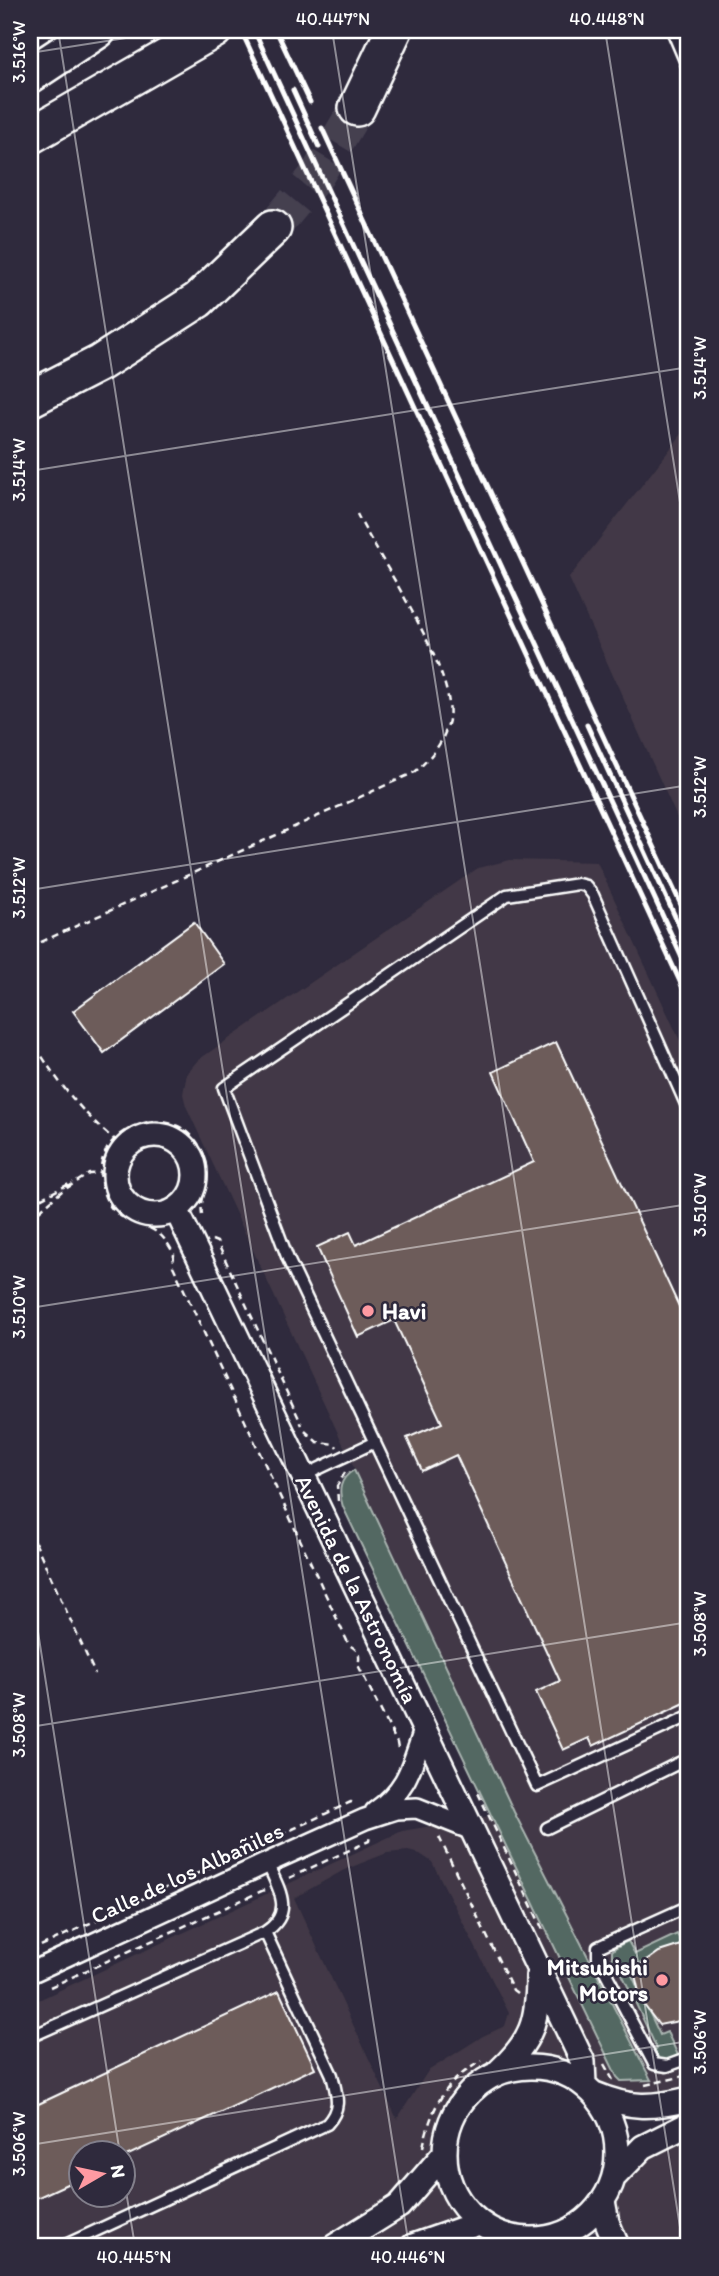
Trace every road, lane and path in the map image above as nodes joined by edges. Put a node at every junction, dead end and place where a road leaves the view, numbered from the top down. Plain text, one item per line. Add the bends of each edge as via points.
1 (214, 30) edge
2 (394, 30) edge
3 (672, 30) edge
4 (95, 31) edge
5 (689, 70) edge
6 (30, 75) edge
7 (118, 85) junction
8 (357, 108) tunnel mouth
9 (30, 136) edge
10 (30, 144) edge
11 (273, 228) tunnel mouth
12 (30, 399) edge
13 (357, 514) dead end
14 (30, 947) edge
15 (30, 1036) edge
16 (689, 1111) edge
17 (119, 1144) junction
18 (108, 1173) junction
19 (89, 1174) junction
20 (30, 1204) edge
21 (176, 1209) junction
22 (30, 1219) edge
23 (203, 1222) dead end
24 (209, 1238) dead end
25 (375, 1443) junction
26 (335, 1444) dead end
27 (302, 1476) junction
28 (30, 1531) edge
29 (95, 1674) dead end
30 (689, 1716) edge
31 (424, 1730) junction
32 (398, 1752) dead end
33 (685, 1760) edge
34 (689, 1782) edge
35 (365, 1819) junction
36 (547, 1828) dead end
37 (472, 1830) junction
38 (435, 1833) dead end
39 (267, 1863) junction
40 (276, 1884) junction
41 (689, 1906) edge
42 (265, 1932) junction
43 (30, 1951) edge
44 (538, 1969) junction
45 (30, 1973) edge
46 (50, 1987) dead end
47 (520, 1995) dead end
48 (30, 2037) edge
49 (689, 2058) edge
50 (603, 2063) dead end
51 (494, 2065) junction
52 (689, 2075) edge
53 (639, 2085) dead end
54 (598, 2087) junction
55 (689, 2099) edge
56 (689, 2124) edge
57 (433, 2152) junction
58 (614, 2177) junction
59 (603, 2201) junction
60 (478, 2222) junction
61 (330, 2240) edge
62 (534, 2243) edge
63 (64, 2246) edge
64 (305, 2246) edge
65 (413, 2246) edge
66 (617, 2246) edge

1 - 7 highway
2 - 8 highway
3 - 5 lane
4 - 6 highway
7 - 9 highway
7 - 10 highway
11 - 12 highway via 198,300 100,363
13 - 14 path via 445,679 449,722 437,751 415,772
15 - 17 path via 57,1078 96,1125
16 - 25 lane via 593,895 578,884 507,895 224,1088 288,1259
17 - 18 street via 118,1160
17 - 18 path via 106,1150
17 - 21 street via 155,1134 186,1149 195,1182
17 - 23 path via 141,1123 172,1123 190,1135 208,1170
18 - 19 path
18 - 21 street via 134,1209 159,1215
18 - 32 path via 104,1193 110,1206 120,1217 162,1236 174,1254 173,1266 349,1645 357,1649 358,1665
19 - 20 path
19 - 22 path
21 - 27 street, Avenida de la Astronomía
24 - 26 path via 217,1242 306,1432 317,1443
25 - 27 lane
25 - 30 lane via 537,1786
27 - 31 street, Avenida de la Astronomía
28 - 29 path
31 - 35 street, Calle de los Albañiles via 406,1782 393,1799
31 - 37 street, Avenida de la Astronomía
33 - 34 lane
33 - 36 lane
35 - 37 street, Calle de los Albañiles via 417,1808
35 - 39 street, Calle de los Albañiles
35 - 40 path via 369,1841
35 - 43 path via 351,1802
37 - 44 street, Avenida de la Astronomía
38 - 47 path via 513,1990
39 - 40 lane
39 - 45 street, Calle de los Albañiles
40 - 42 lane via 282,1913 276,1925
40 - 46 path
41 - 49 lane via 598,1947 598,1958 654,2064 667,2066
42 - 48 lane
42 - 63 lane via 332,2074 337,2113 327,2124
44 - 51 street, Avenida de la Astronomía via 533,2031 518,2054
44 - 54 street, Avenida de la Astronomía
50 - 54 path
51 - 54 street via 548,2067
51 - 57 street via 460,2101
51 - 57 path via 463,2072 440,2097 428,2124
52 - 53 path
54 - 55 street via 633,2107
54 - 58 street via 617,2148
56 - 58 street via 643,2147
57 - 60 street via 459,2202
57 - 61 street via 399,2206
58 - 59 street
59 - 62 street via 582,2223
59 - 66 street
60 - 62 street
60 - 65 street
61 - 64 path

